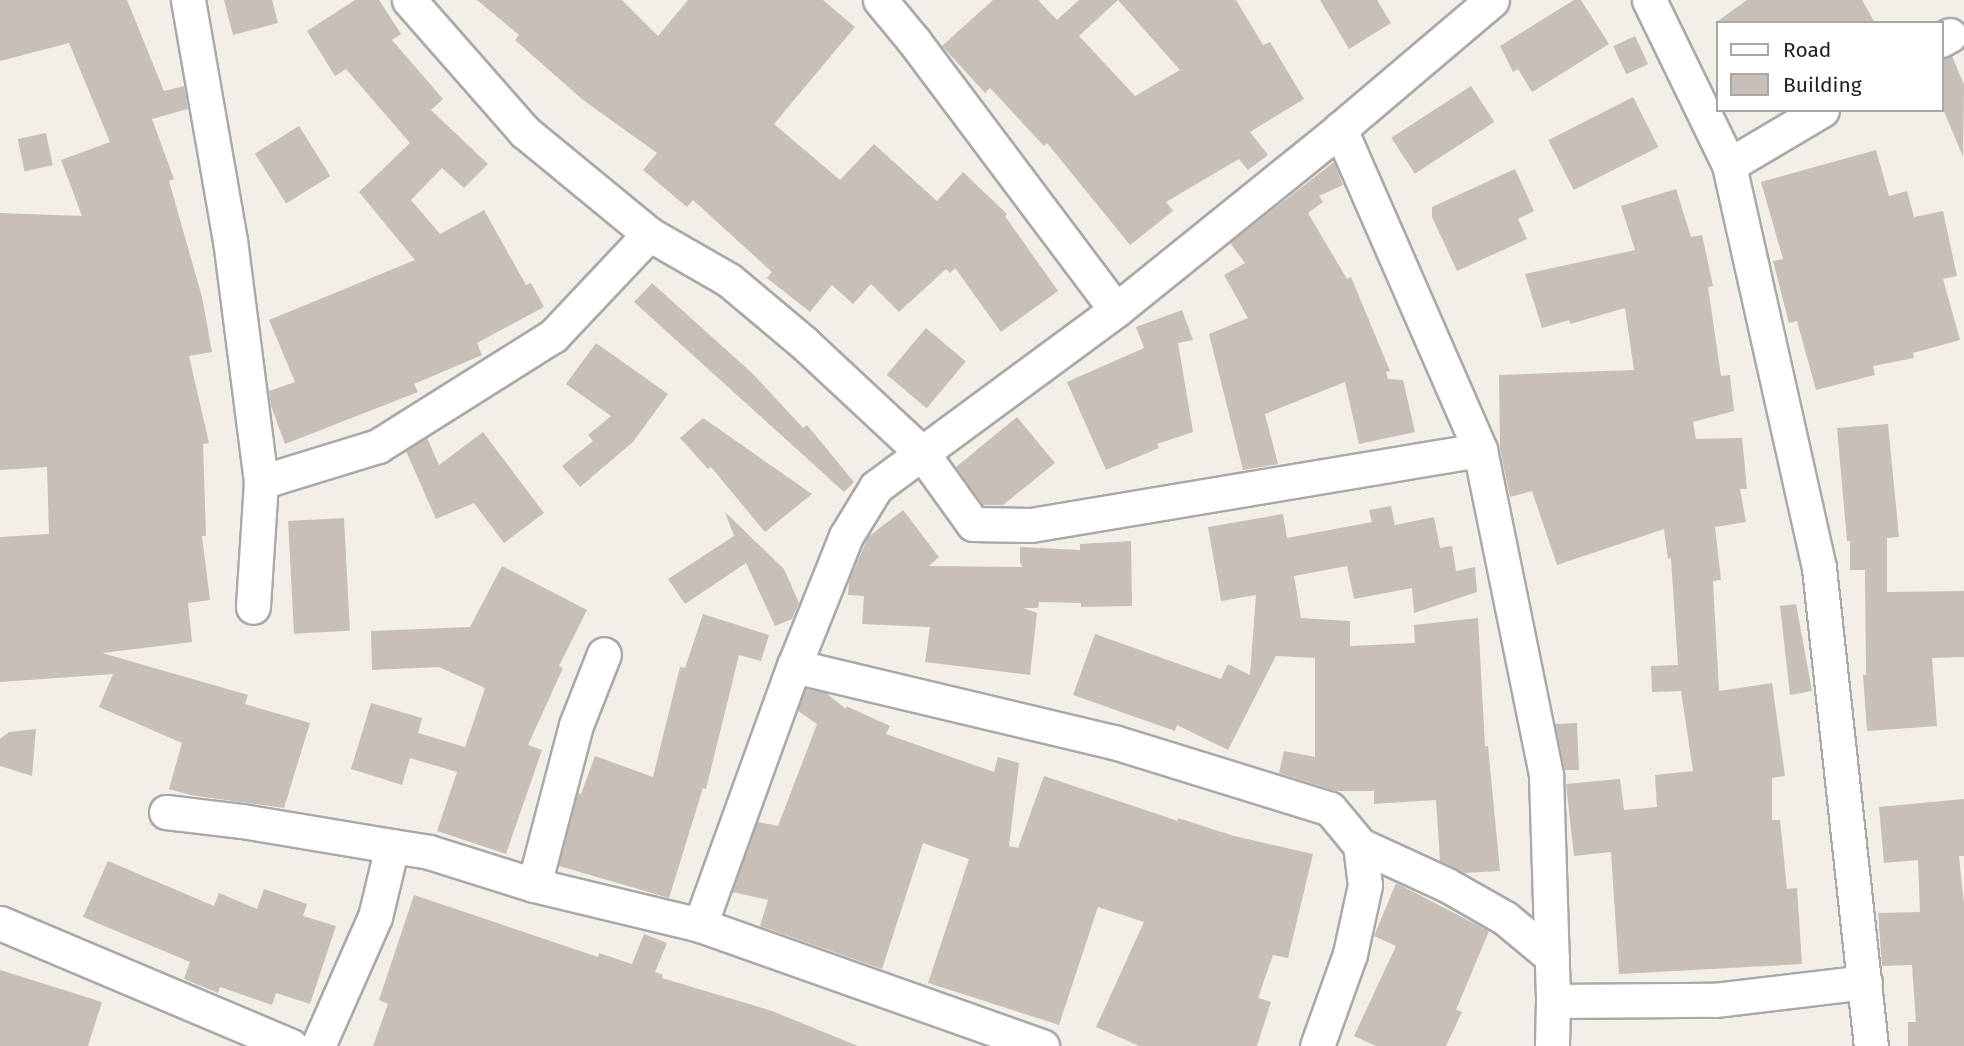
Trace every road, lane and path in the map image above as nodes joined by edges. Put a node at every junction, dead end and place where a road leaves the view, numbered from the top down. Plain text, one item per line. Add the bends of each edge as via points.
1 (187, 0) edge
2 (409, 0) edge
3 (880, 0) edge
4 (1492, 0) edge
5 (1648, 0) edge
6 (1819, 112) edge
7 (1340, 129) junction
8 (1729, 166) junction
9 (649, 234) junction
10 (1116, 310) junction
11 (1480, 450) junction
12 (922, 453) junction
13 (261, 482) junction
14 (253, 607) dead end
15 (604, 654) dead end
16 (794, 666) junction
17 (166, 812) dead end
18 (1360, 845) junction
19 (392, 846) junction
20 (534, 885) junction
21 (0, 923) edge
22 (700, 925) junction
23 (1552, 957) junction
24 (1865, 982) junction
25 (1553, 1001) junction
26 (1022, 1043) edge
27 (291, 1046) edge
28 (318, 1046) edge
29 (1317, 1046) edge
30 (1552, 1046) edge
31 (1871, 1046) edge

1 - 13 street via 230,240
2 - 9 street via 525,132
3 - 10 street
4 - 7 street
5 - 8 street
6 - 8 street
7 - 10 street
7 - 11 street
8 - 24 street via 1819,568
9 - 12 street via 729,280
9 - 13 street via 553,336 378,446
10 - 12 street
11 - 12 street via 1031,525 973,524
11 - 23 street via 1546,775
12 - 16 street via 876,487 846,536
13 - 14 street
15 - 20 street via 576,724
16 - 18 street via 1114,742 1330,809
16 - 22 street
17 - 19 street
18 - 23 street via 1505,918
18 - 29 street via 1365,885 1350,954
19 - 20 street via 429,852
19 - 28 street via 375,917
20 - 22 street
21 - 27 street
22 - 26 street
23 - 25 street
24 - 25 street via 1715,1000
24 - 31 street
25 - 30 street

